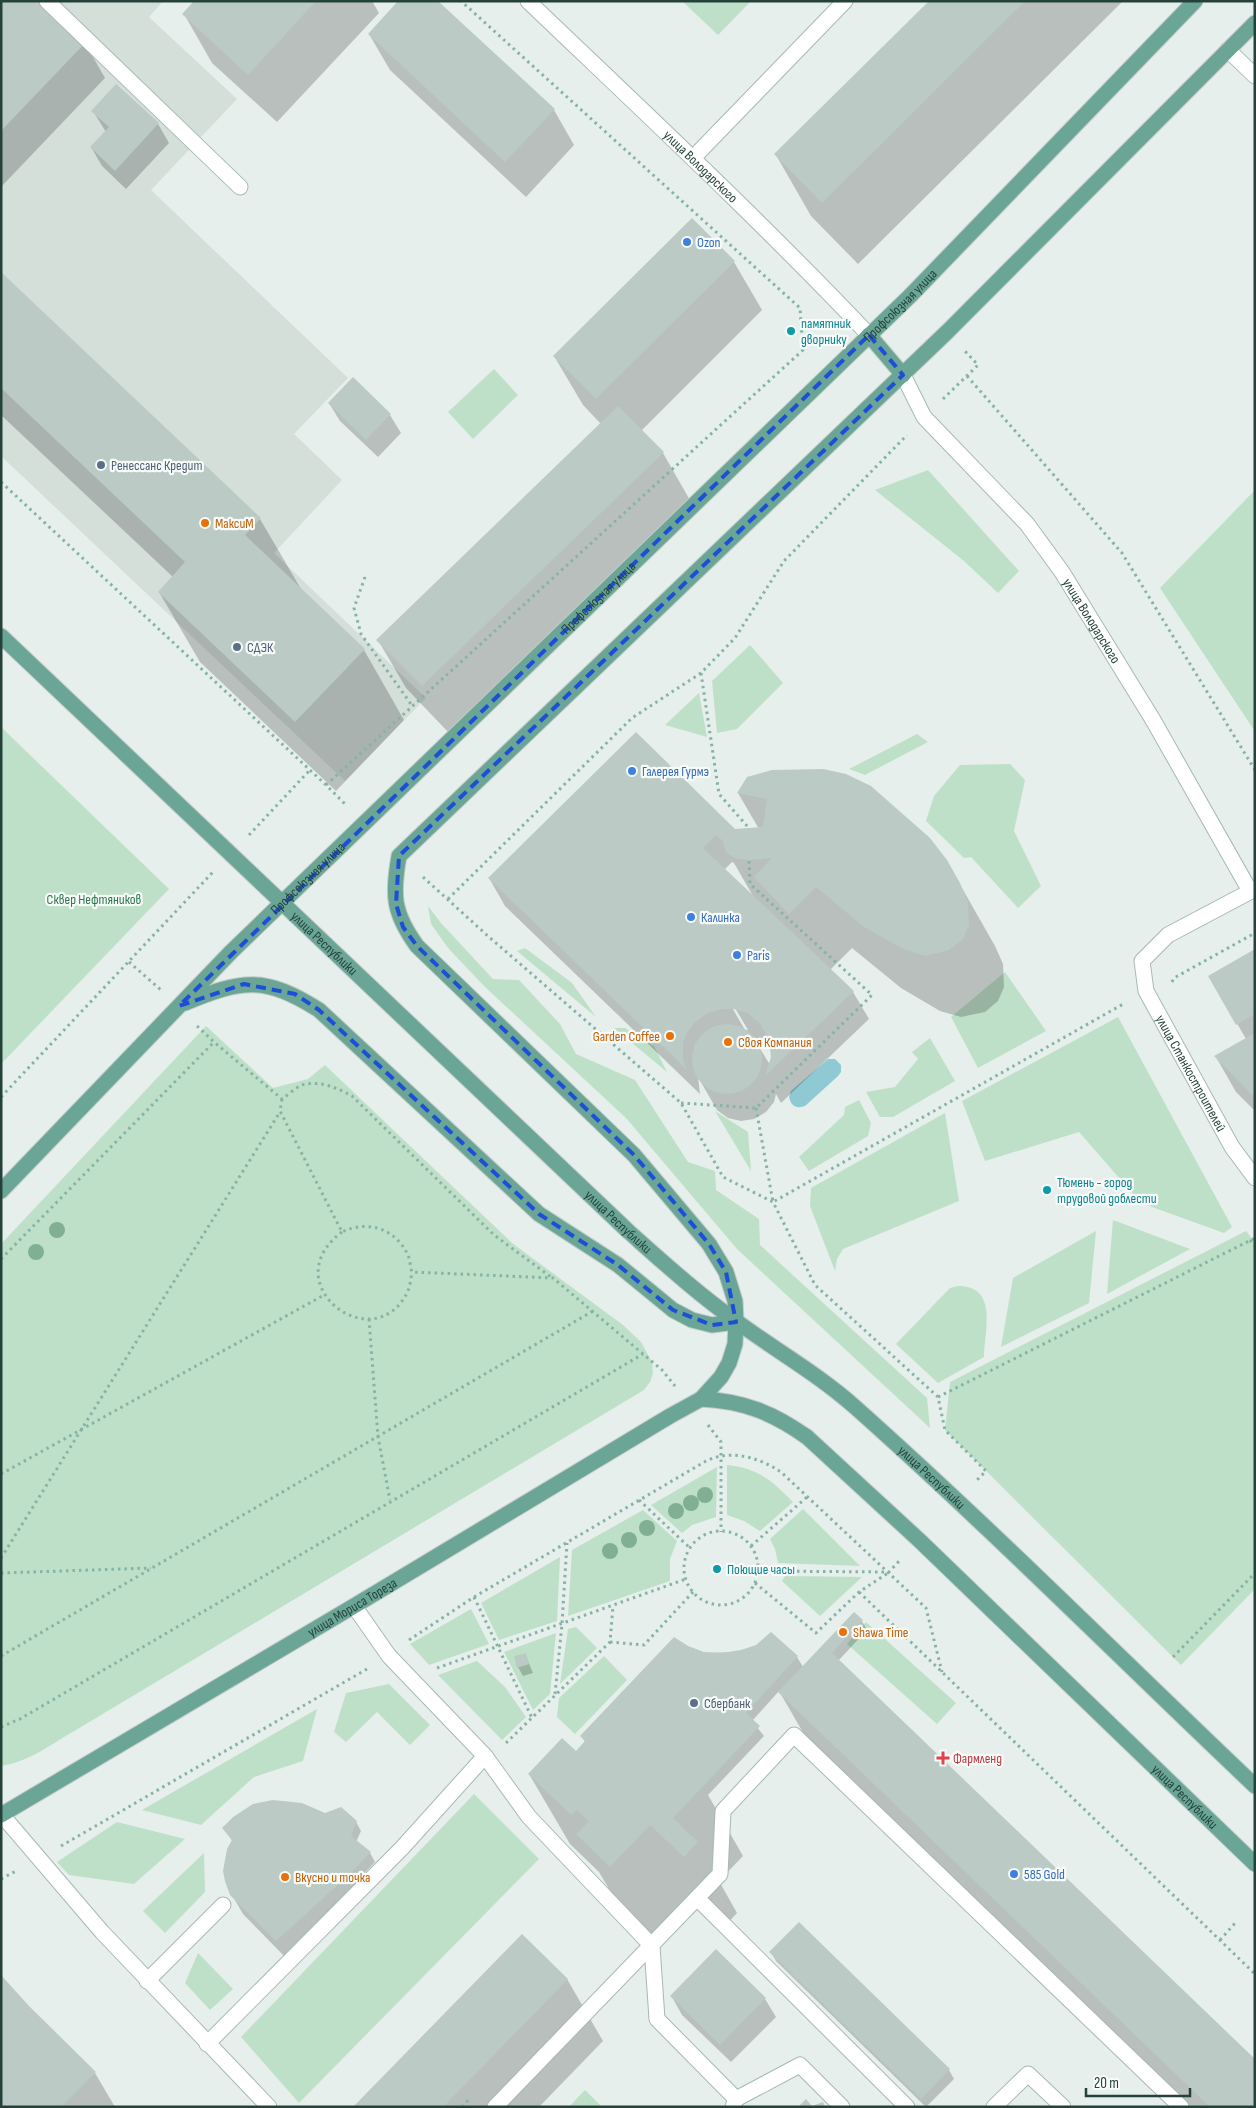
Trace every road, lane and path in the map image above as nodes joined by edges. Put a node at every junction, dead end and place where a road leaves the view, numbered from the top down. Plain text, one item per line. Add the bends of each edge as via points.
1 (47, 1) edge
2 (461, 1) edge
3 (528, 1) edge
4 (845, 1) edge
5 (1195, 1) edge
6 (1255, 23) edge
7 (1228, 50) junction
8 (1255, 76) edge
9 (693, 158) junction
10 (240, 187) dead end
11 (869, 336) junction
12 (978, 365) dead end
13 (903, 375) junction
14 (967, 376) junction
15 (924, 416) junction
16 (1, 482) edge
17 (365, 577) dead end
18 (1, 636) edge
19 (701, 673) junction
20 (413, 707) junction
21 (1255, 770) edge
22 (326, 785) junction
23 (364, 824) junction
24 (748, 828) dead end
25 (399, 856) junction
26 (749, 860) dead end
27 (1253, 890) edge
28 (448, 899) junction
29 (283, 902) junction
30 (1255, 933) edge
31 (1146, 991) junction
32 (179, 1006) junction
33 (214, 1042) junction
34 (1, 1097) edge
35 (282, 1099) junction
36 (681, 1103) junction
37 (756, 1108) junction
38 (280, 1111) junction
39 (1255, 1178) edge
40 (1, 1191) edge
41 (773, 1202) junction
42 (342, 1232) junction
43 (1255, 1238) edge
44 (1250, 1240) junction
45 (1255, 1246) edge
46 (1, 1259) edge
47 (412, 1272) junction
48 (552, 1278) junction
49 (324, 1295) junction
50 (594, 1311) junction
51 (369, 1319) junction
52 (736, 1322) junction
53 (643, 1354) junction
54 (938, 1397) junction
55 (696, 1402) junction
56 (81, 1430) junction
57 (378, 1437) junction
58 (722, 1456) junction
59 (1, 1474) edge
60 (808, 1497) junction
61 (390, 1500) junction
62 (639, 1500) junction
63 (957, 1501) junction
64 (721, 1532) junction
65 (919, 1540) junction
66 (567, 1542) junction
67 (751, 1546) junction
68 (690, 1548) junction
69 (1, 1558) edge
70 (153, 1568) junction
71 (758, 1571) junction
72 (889, 1572) junction
73 (1, 1573) edge
74 (1255, 1573) edge
75 (686, 1579) junction
76 (755, 1583) junction
77 (692, 1592) junction
78 (859, 1592) junction
79 (474, 1597) junction
80 (354, 1606) junction
81 (612, 1606) junction
82 (562, 1624) junction
83 (610, 1642) junction
84 (497, 1647) junction
85 (1, 1656) edge
86 (388, 1656) junction
87 (1173, 1657) dead end
88 (942, 1672) junction
89 (414, 1682) junction
90 (555, 1695) junction
91 (532, 1718) dead end
92 (1, 1727) edge
93 (485, 1756) junction
94 (1255, 1786) edge
95 (2, 1815) edge
96 (38, 1858) junction
97 (1255, 1864) edge
98 (1, 1879) edge
99 (697, 1898) junction
100 (223, 1905) dead end
101 (1237, 1921) dead end
102 (1220, 1940) junction
103 (652, 1946) junction
104 (1255, 1974) edge
105 (147, 1981) junction
106 (207, 2044) junction
107 (475, 2092) dead end
108 (735, 2103) edge
109 (269, 2107) edge
110 (462, 2107) edge
111 (495, 2107) edge
112 (842, 2107) edge
113 (907, 2107) edge
114 (994, 2107) edge
115 (1063, 2107) edge
116 (1182, 2107) edge

1 - 10 street
2 - 20 path via 800,308 803,350
3 - 9 street, улица Володарского
4 - 9 street
5 - 11 main road, Профсоюзная улица
6 - 7 main road
7 - 8 street
7 - 13 main road
9 - 11 street, улица Володарского
11 - 13 main road
11 - 23 main road, Профсоюзная улица
12 - 14 path
13 - 15 street, улица Володарского
13 - 25 main road
14 - 15 path
14 - 21 path via 1122,553
15 - 19 path via 784,561 735,638
15 - 27 street, улица Володарского via 1027,524 1062,572
16 - 22 path
17 - 20 path via 354,608 361,634
18 - 29 main road, улица Республики
19 - 24 path via 719,794
19 - 28 path via 632,718
20 - 22 path
22 - 23 path
23 - 29 main road, Профсоюзная улица
25 - 28 path
25 - 52 main road, улица Мориса Тореза via 394,882 403,927 417,946 653,1177 709,1244 726,1272 735,1301
26 - 37 path via 750,884 872,995
27 - 31 street, улица Станкостроителей via 1168,935 1142,961
28 - 36 path
29 - 32 main road, Профсоюзная улица
29 - 52 main road, улица Республики via 629,1232
30 - 31 path via 1174,978 1170,988
31 - 39 street, улица Станкостроителей via 1232,1147
31 - 41 path
32 - 33 path
32 - 34 path via 129,962
32 - 40 main road, Профсоюзная улица
32 - 52 main road via 218,990 244,984 269,986 294,994 320,1010 539,1214 618,1265 672,1310 712,1325
33 - 35 path
33 - 46 path
35 - 38 path
35 - 48 path via 301,1086 320,1084 352,1096 494,1235
36 - 37 path
36 - 41 path via 723,1178
37 - 41 path
38 - 42 path
38 - 56 path
41 - 54 path via 815,1285
42 - 47 path via 359,1226 383,1229 398,1239 408,1254
42 - 49 path via 332,1239 322,1254 318,1275
43 - 44 path
44 - 45 path
44 - 54 path
47 - 48 path
47 - 51 path via 408,1290 398,1306
48 - 50 path
49 - 51 path via 332,1306 347,1315
49 - 56 path
50 - 53 path
50 - 57 path
51 - 57 path
52 - 55 main road, улица Мориса Тореза via 735,1344 729,1363 721,1378
52 - 63 main road, улица Республики via 854,1406
53 - 55 path
53 - 61 path
54 - 63 path via 945,1430 986,1471
55 - 58 path via 721,1442
55 - 65 main road, улица Республики via 728,1401 753,1407 788,1424 808,1437
55 - 80 main road, улица Мориса Тореза
56 - 59 path
56 - 69 path
57 - 61 path
57 - 70 path
58 - 60 path via 736,1454 771,1465
58 - 62 path via 706,1461
58 - 64 path
60 - 67 path
60 - 72 path
61 - 92 path via 20,1719
62 - 66 path
62 - 68 path
63 - 94 main road, улица Республики
64 - 67 path via 734,1534
64 - 68 path via 700,1538
65 - 72 path
65 - 97 main road, улица Республики
66 - 79 path
66 - 82 path
67 - 71 path
68 - 75 path via 684,1562
70 - 73 path
70 - 85 path
71 - 72 path
71 - 76 path
72 - 78 path
72 - 88 path via 926,1608
74 - 87 path
75 - 77 path
75 - 81 path
76 - 77 path via 745,1596 731,1604 704,1601
76 - 78 path via 816,1633
77 - 83 path via 644,1645
78 - 88 path
79 - 84 path
79 - 86 path
80 - 86 street
80 - 95 main road, улица Мориса Тореза
81 - 82 path
81 - 83 path
82 - 84 path
82 - 90 path
83 - 90 path
84 - 89 path via 425,1672
84 - 91 path
86 - 89 street
86 - 96 path
88 - 102 path
89 - 93 street
90 - 93 path via 500,1749
93 - 103 street via 529,1817
93 - 106 street via 402,1848
95 - 96 street
96 - 98 path
96 - 105 street
99 - 103 street
99 - 113 street
99 - 116 street via 720,1874 723,1811 794,1735
100 - 105 street
101 - 102 path
102 - 104 path
103 - 108 street via 657,2019
103 - 111 street
105 - 106 street
106 - 109 street
107 - 110 path
108 - 112 street via 800,2066
114 - 115 street via 1028,2074

